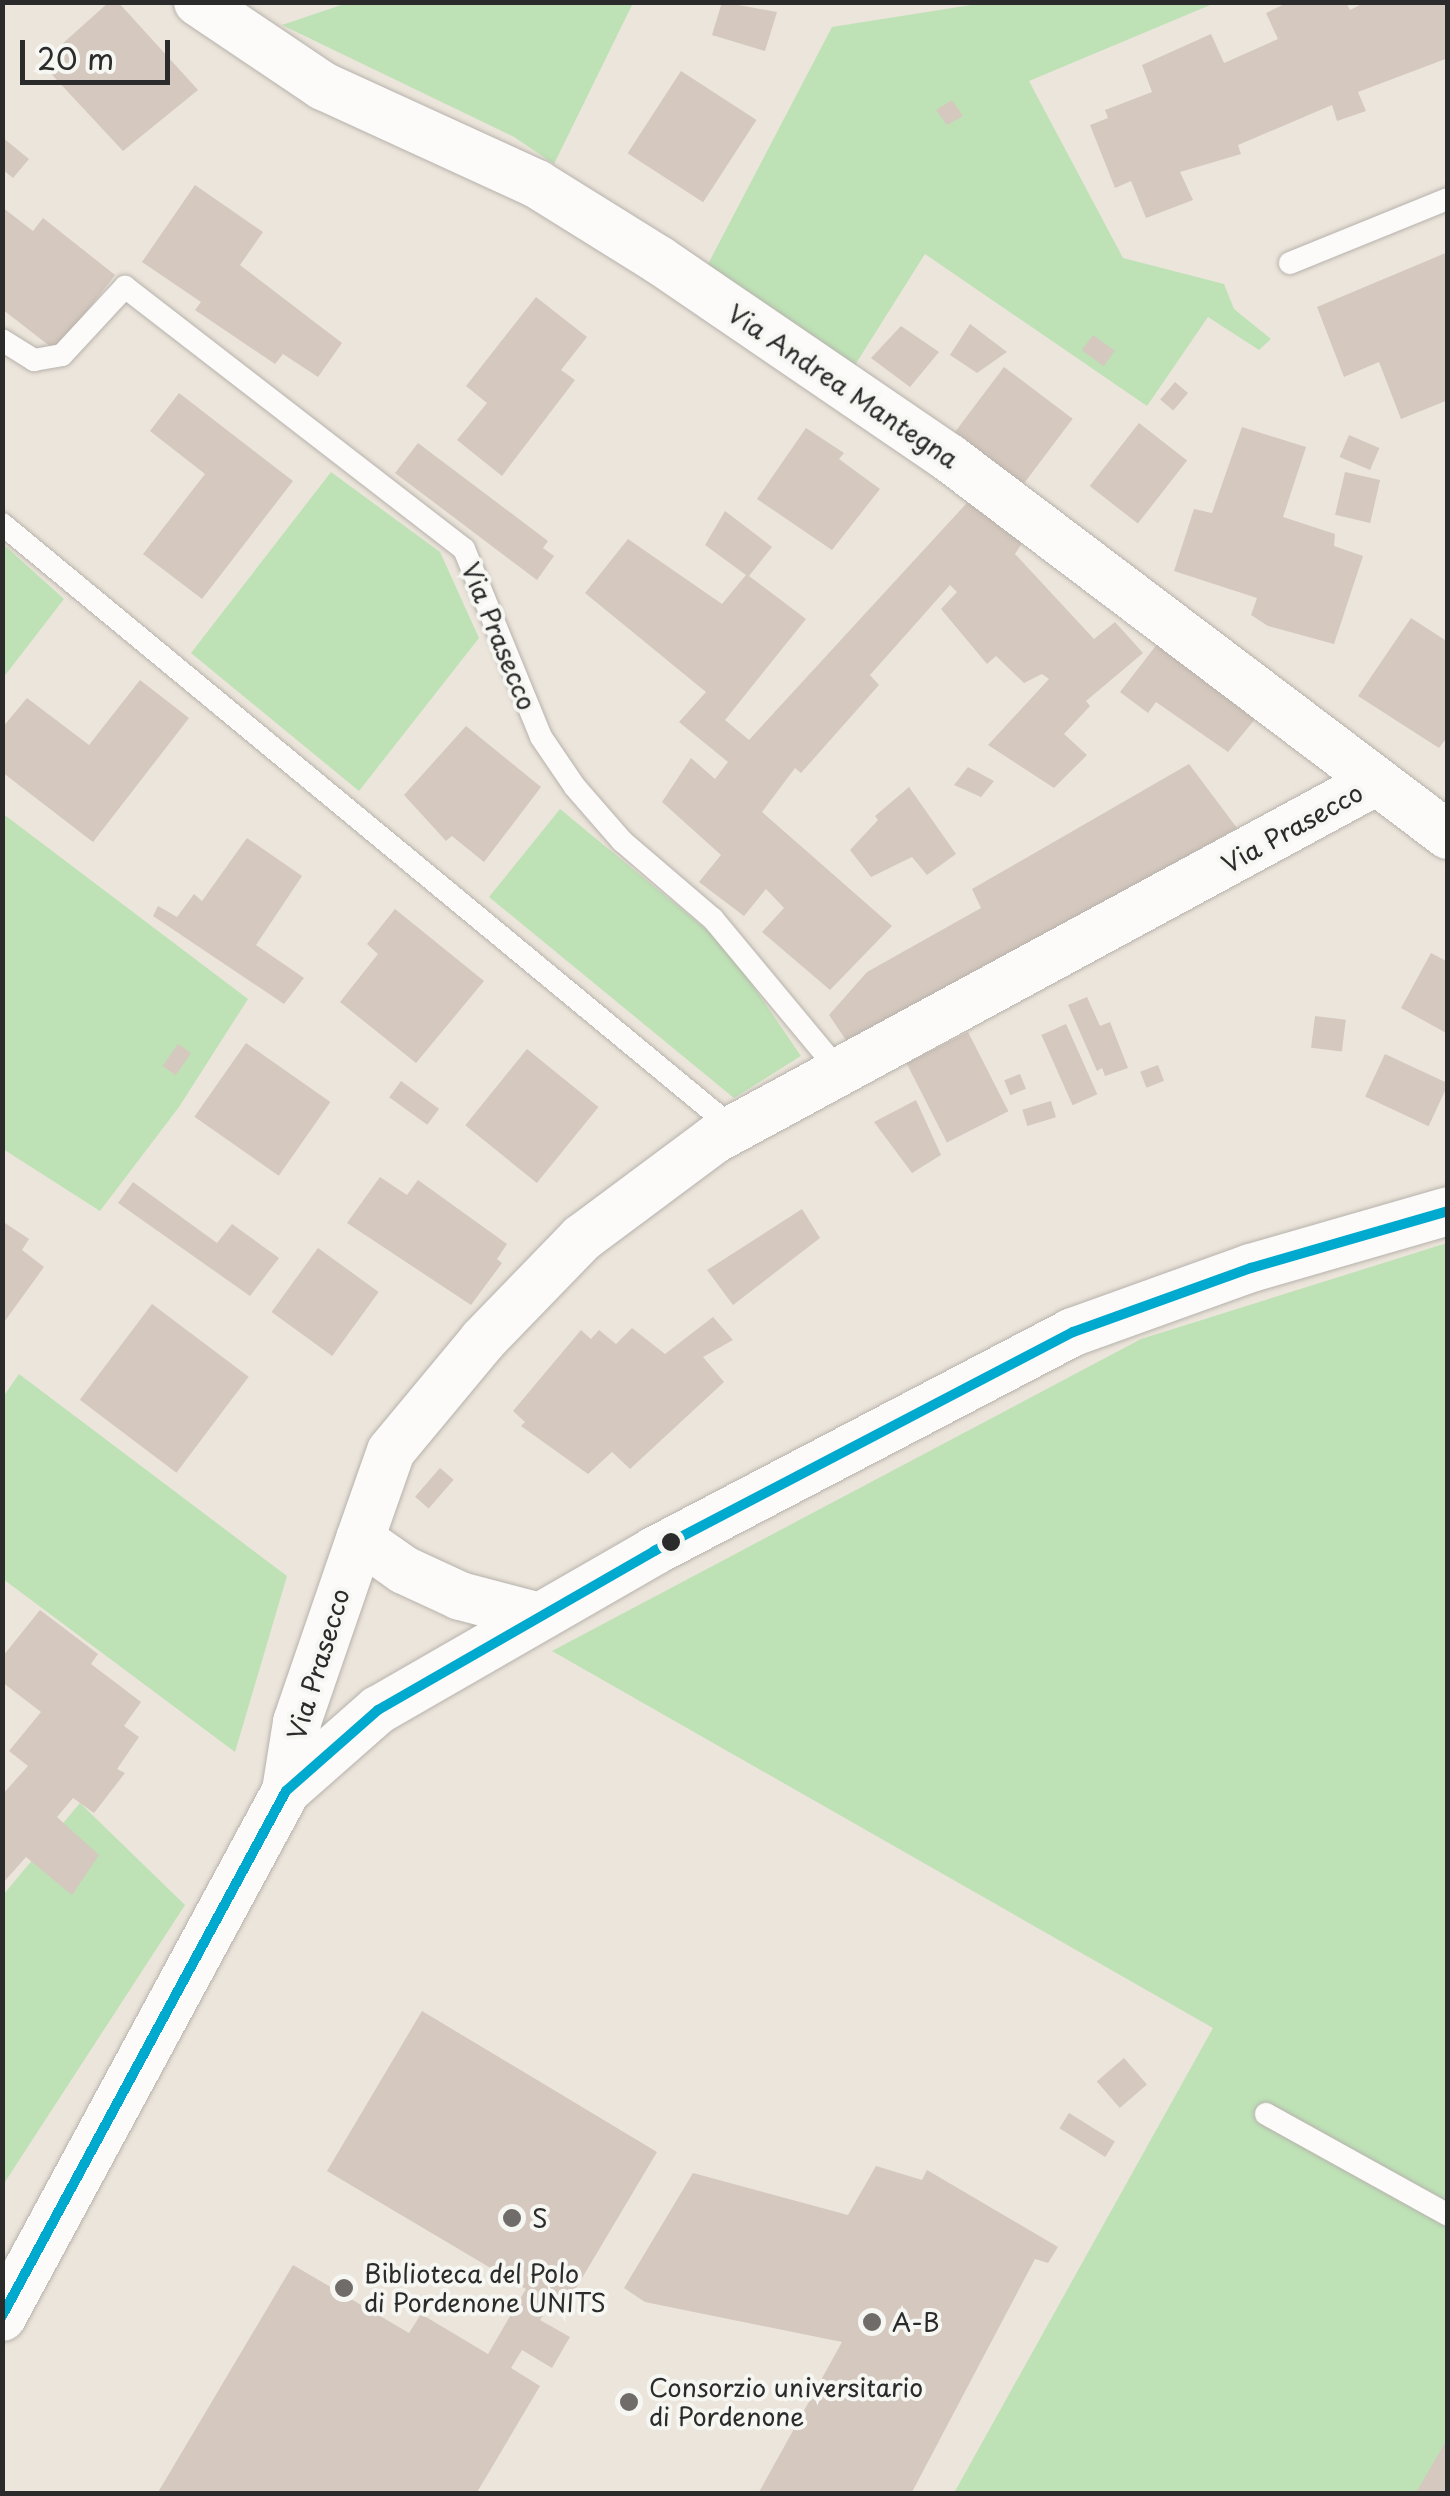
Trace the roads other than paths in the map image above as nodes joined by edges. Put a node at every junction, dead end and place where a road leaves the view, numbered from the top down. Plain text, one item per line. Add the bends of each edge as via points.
1 (198, 2) edge
2 (1448, 198) edge
3 (1290, 262) dead end
4 (2, 340) edge
5 (2, 524) edge
6 (1374, 782) junction
7 (1448, 835) edge
8 (840, 1073) junction
9 (734, 1129) junction
10 (1448, 1211) edge
11 (360, 1539) junction
12 (536, 1616) junction
13 (286, 1791) junction
14 (1266, 2114) dead end
15 (1448, 2215) edge
16 (2, 2317) edge

1 - 6 street, Via Andrea Mantegna via 323,86 537,184 659,260 948,456
2 - 3 lane
4 - 8 lane, Via Prasecco via 34,360 62,355 126,287 464,550 541,737 575,787 622,841 713,919
5 - 9 lane
6 - 7 street, Via Andrea Mantegna
6 - 8 street, Via Prasecco
8 - 9 street, Via Prasecco
9 - 11 street, Via Prasecco via 582,1238 483,1340 391,1451
10 - 12 street, Via Prasecco via 1251,1268 1073,1332
11 - 12 street via 404,1570 460,1596
11 - 13 street, Via Prasecco via 296,1722
12 - 13 street, Via Prasecco via 378,1710
13 - 16 street, Via Prasecco
14 - 15 lane

